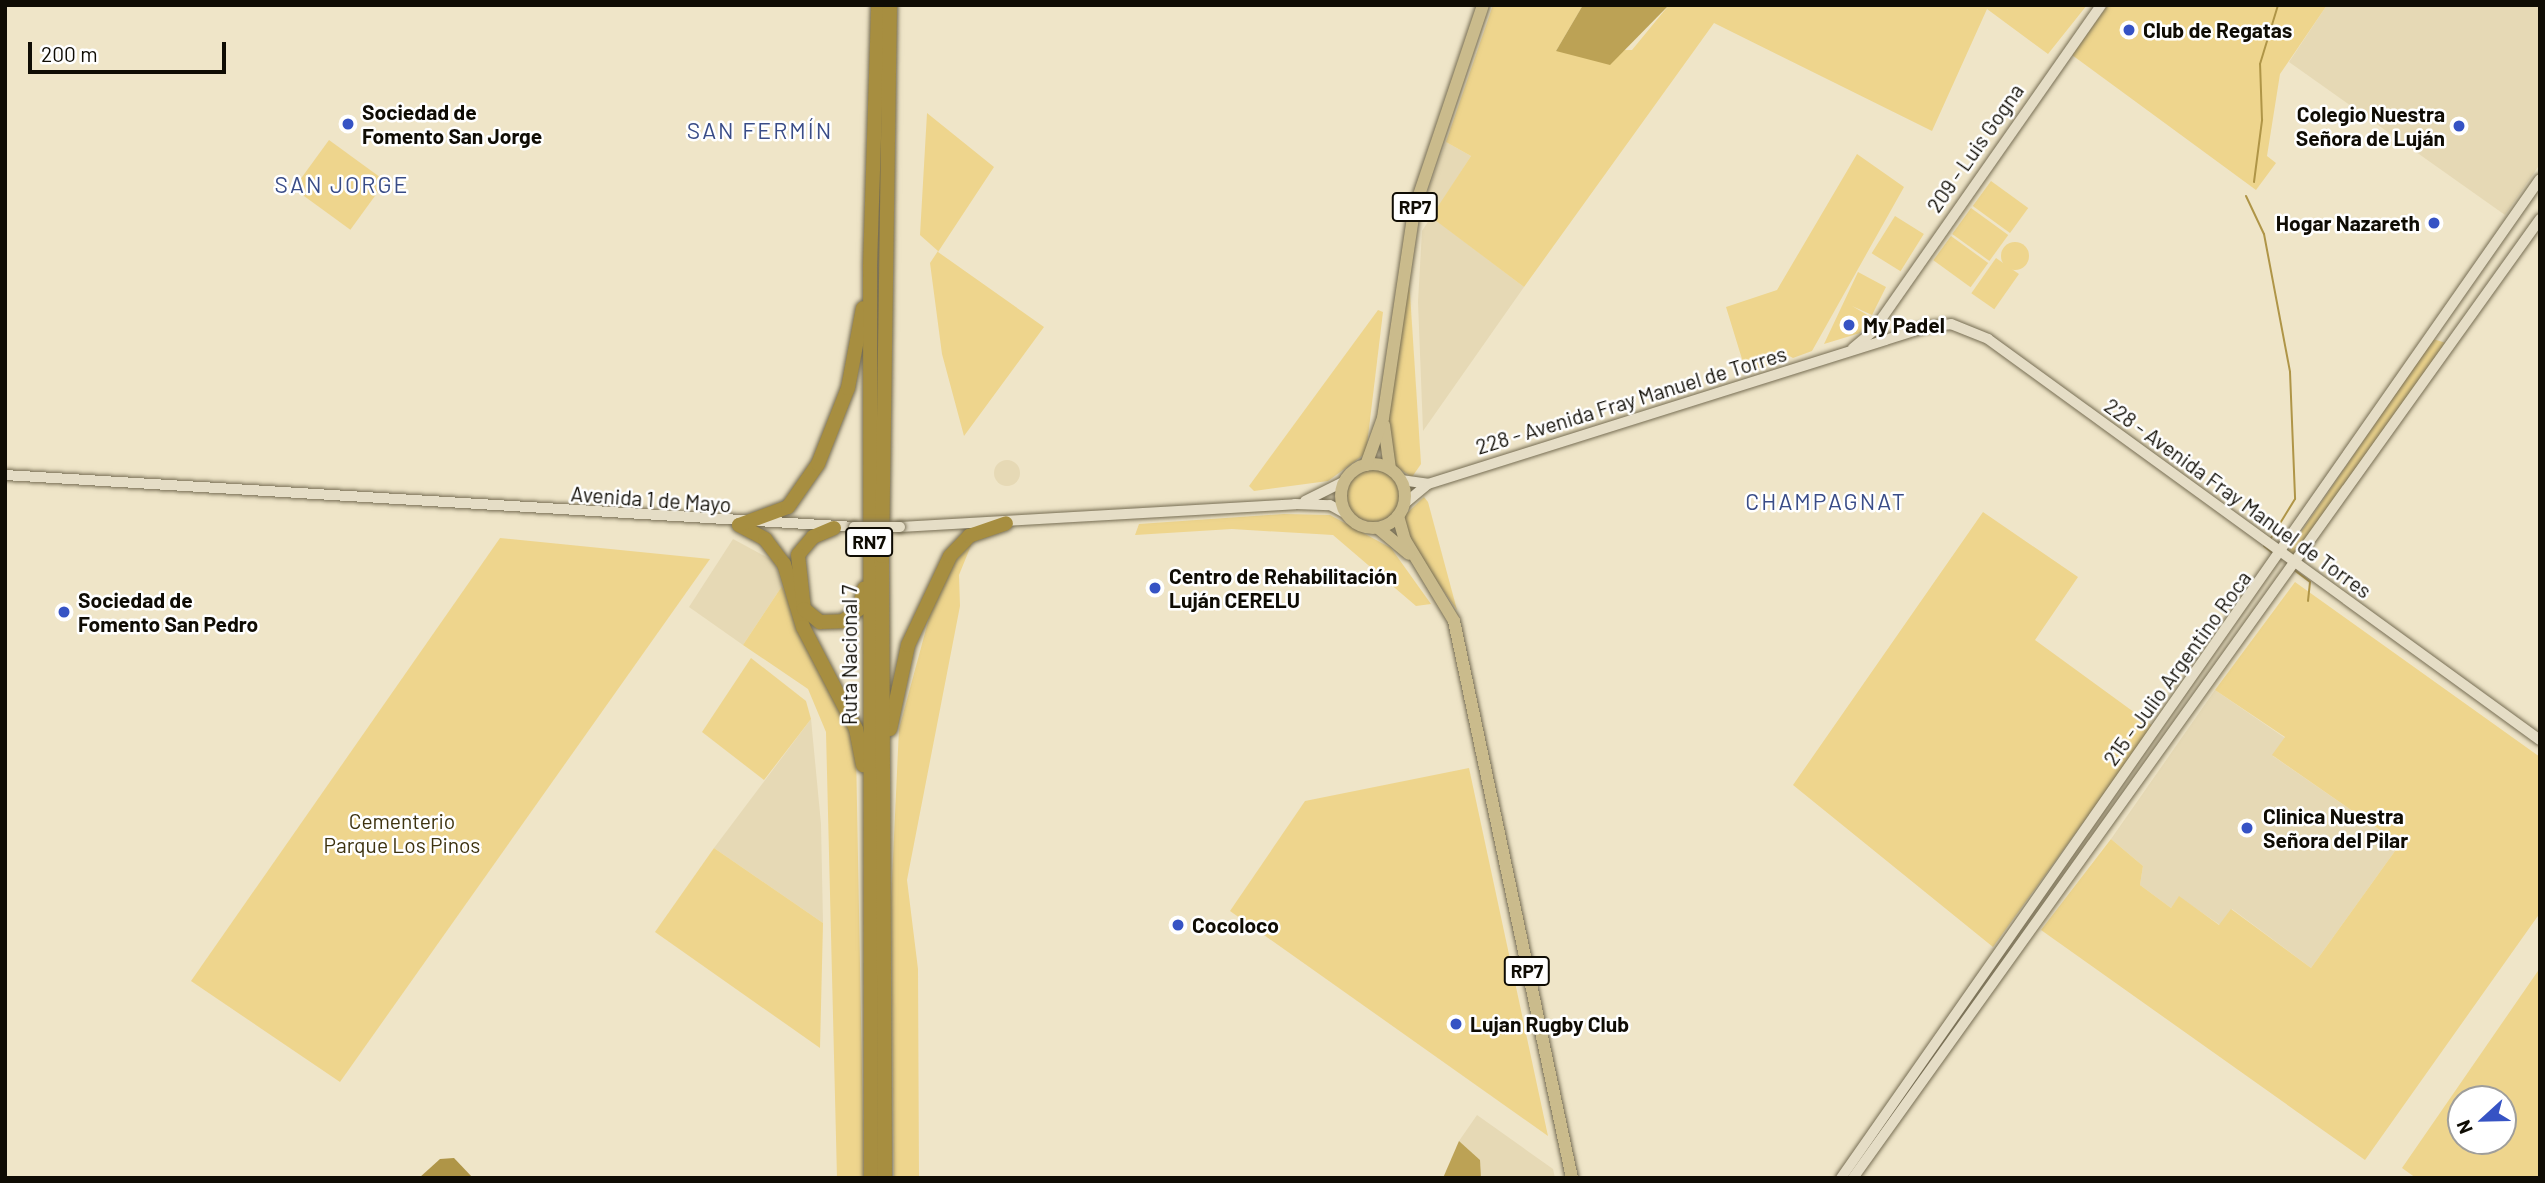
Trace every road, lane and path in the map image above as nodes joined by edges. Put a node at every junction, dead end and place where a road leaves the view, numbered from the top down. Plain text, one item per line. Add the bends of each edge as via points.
1 (878, 5) edge
2 (890, 5) edge
3 (1483, 5) edge
4 (2101, 5) edge
5 (2540, 179) edge
6 (2540, 219) edge
7 (870, 266) junction
8 (1879, 334) junction
9 (1383, 418) junction
10 (1367, 465) junction
11 (1390, 469) junction
12 (5, 475) edge
13 (1401, 480) junction
14 (1345, 481) junction
15 (1428, 484) junction
16 (1295, 503) junction
17 (1404, 504) junction
18 (1346, 514) junction
19 (1398, 516) junction
20 (1006, 523) junction
21 (739, 524) junction
22 (834, 528) junction
23 (1378, 528) junction
24 (2276, 550) junction
25 (1417, 561) junction
26 (2294, 563) junction
27 (869, 564) junction
28 (1459, 608) dead end
29 (1456, 633) junction
30 (2540, 740) edge
31 (882, 797) junction
32 (870, 820) junction
33 (871, 1178) edge
34 (885, 1178) edge
35 (1572, 1178) edge
36 (1840, 1178) edge
37 (1853, 1178) edge

1 - 7 highway, Ruta Nacional 7 / RN7
2 - 31 highway, Ruta Nacional 7 / RN7
3 - 9 main road, RP7 via 1414,209
4 - 8 street, 209 - Luis Gogna via 1882,313
5 - 24 street, 215 - Julio Argentino Roca
6 - 26 street, 215 - Julio Argentino Roca
7 - 21 highway via 848,388 818,464 788,507
7 - 27 highway, Ruta Nacional 7 / RN7
8 - 15 street, 228 - Avenida Fray Manuel de Torres via 1846,353
8 - 24 street, 228 - Avenida Fray Manuel de Torres via 1902,335 1941,324 1980,334
9 - 10 main road, RP7
9 - 11 main road, RP7
10 - 11 main road
10 - 14 main road
11 - 13 main road
12 - 21 street, Avenida 1 de Mayo
13 - 15 street, 228 - Avenida Fray Manuel de Torres
13 - 17 main road
14 - 16 street, Avenida 1 de Mayo
14 - 18 main road
15 - 17 street, 228 - Avenida Fray Manuel de Torres
16 - 18 street, Avenida 1 de Mayo via 1330,505
16 - 20 street, Avenida 1 de Mayo
17 - 19 main road
18 - 23 main road, RP7 via 1357,524
19 - 23 main road
19 - 25 main road, RP7
20 - 22 street, Avenida 1 de Mayo, bridge
20 - 31 highway via 960,543 923,608 898,677
21 - 22 street, Avenida 1 de Mayo
21 - 32 highway via 765,539 784,564 803,627 856,729
22 - 27 highway via 813,537 798,555 800,600 813,618 833,623 855,614
23 - 25 main road, RP7
24 - 26 street, 228 - Avenida Fray Manuel de Torres
24 - 36 street, 215 - Julio Argentino Roca via 2275,565
25 - 29 main road, RP7
26 - 30 street, 228 - Avenida Fray Manuel de Torres
26 - 37 street, 215 - Julio Argentino Roca via 2117,801
27 - 32 highway, Ruta Nacional 7 / RN7
28 - 29 main road
29 - 35 main road, RP7
31 - 34 highway, Ruta Nacional 7 / RN7
32 - 33 highway, Ruta Nacional 7 / RN7

